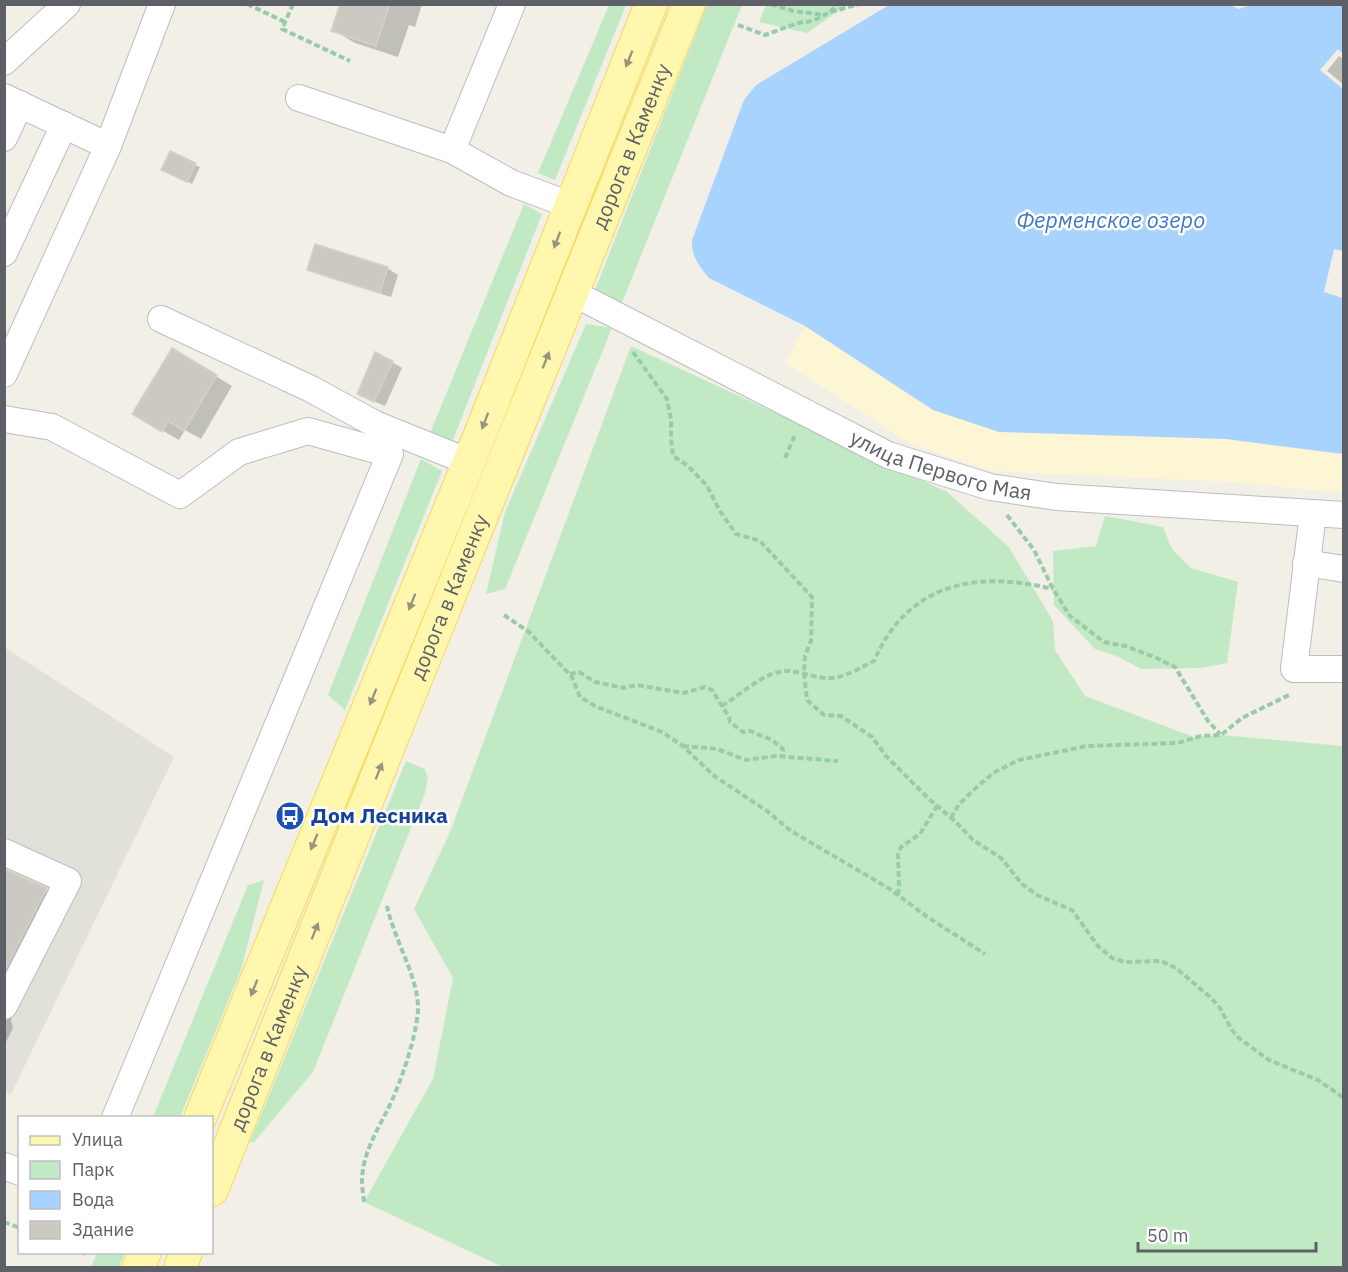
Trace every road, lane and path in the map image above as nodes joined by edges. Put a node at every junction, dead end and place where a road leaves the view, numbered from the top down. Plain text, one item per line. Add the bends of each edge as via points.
1 (67, 4) edge
2 (162, 4) edge
3 (248, 4) edge
4 (293, 4) edge
5 (512, 4) edge
6 (651, 4) edge
7 (689, 4) edge
8 (771, 4) edge
9 (838, 4) edge
10 (860, 4) edge
11 (827, 13) junction
12 (285, 22) junction
13 (738, 26) dead end
14 (350, 61) dead end
15 (4, 62) edge
16 (299, 98) dead end
17 (12, 101) edge
18 (64, 125) junction
19 (4, 138) edge
20 (108, 146) junction
21 (452, 150) junction
22 (570, 205) junction
23 (4, 253) edge
24 (573, 293) junction
25 (161, 319) dead end
26 (628, 347) dead end
27 (4, 374) edge
28 (4, 419) edge
29 (469, 462) junction
30 (990, 487) junction
31 (1313, 513) junction
32 (1344, 515) edge
33 (1306, 563) junction
34 (1344, 568) edge
35 (1053, 590) junction
36 (504, 615) dead end
37 (1307, 669) junction
38 (1344, 669) edge
39 (804, 673) junction
40 (569, 674) junction
41 (722, 706) junction
42 (1221, 735) junction
43 (683, 746) junction
44 (782, 756) junction
45 (838, 761) dead end
46 (937, 806) junction
47 (951, 818) junction
48 (4, 852) edge
49 (898, 896) junction
50 (387, 906) dead end
51 (985, 954) dead end
52 (4, 1006) edge
53 (1344, 1098) edge
54 (116, 1116) edge
55 (201, 1116) edge
56 (213, 1187) edge
57 (363, 1202) dead end
58 (144, 1254) edge
59 (138, 1268) edge

1 - 15 street
2 - 20 street
3 - 12 path
4 - 12 path
5 - 21 street
6 -> 22 main road, дорога в Каменку
7 - 24 main road, дорога в Каменку
8 - 11 path via 793,11
9 - 11 path
10 - 11 path
11 - 13 path via 765,35
12 - 14 path via 282,29
16 - 21 street
17 - 18 street
17 - 19 street
18 - 20 street
18 - 23 street
20 - 27 street
21 - 22 street via 511,183
22 -> 29 main road, дорога в Каменку
24 - 30 street, улица Первого Мая via 888,455
56 -> 24 main road, дорога в Каменку
25 - 29 street via 311,389 375,424
26 - 39 path via 667,399 673,456 707,486 736,534 760,541 812,597 811,641
28 - 54 street via 52,427 180,495 239,452 308,431 390,454
29 -> 55 main road, дорога в Каменку
30 - 31 street, улица Первого Мая via 1057,497
30 - 35 path via 1035,550
31 - 32 street, улица Первого Мая
31 - 33 street
33 - 34 street
33 - 37 street via 1294,669
35 - 39 path via 1031,584 977,581 951,587 924,600 898,622 874,662 826,679
35 - 42 path via 1070,616 1104,642 1125,646 1175,668
36 - 40 path via 529,632
37 - 38 street
37 - 42 path via 1296,691 1242,718
39 - 41 path via 779,672
39 - 46 path via 807,700 824,715 841,717 872,737
40 - 41 path via 579,672 595,682 624,688 637,685 683,693 705,687 712,690
40 - 43 path via 580,697 662,732
41 - 44 path via 729,722 738,729 778,742
42 - 47 path via 1178,743 1087,746 1019,760 993,773 959,804
43 - 44 path via 717,749 746,760
43 - 49 path via 713,775 791,831
44 - 45 path
46 - 47 path
46 - 49 path via 920,834 901,847
47 - 53 path via 973,840 1001,858 1022,884 1072,910 1098,946 1112,958 1125,962 1161,961 1176,968 1220,1008 1240,1039 1269,1060 1318,1080
48 - 52 street via 68,881
49 - 51 path
50 - 57 path via 412,976 418,1009 411,1048 371,1142 362,1178
58 - 59 main road

